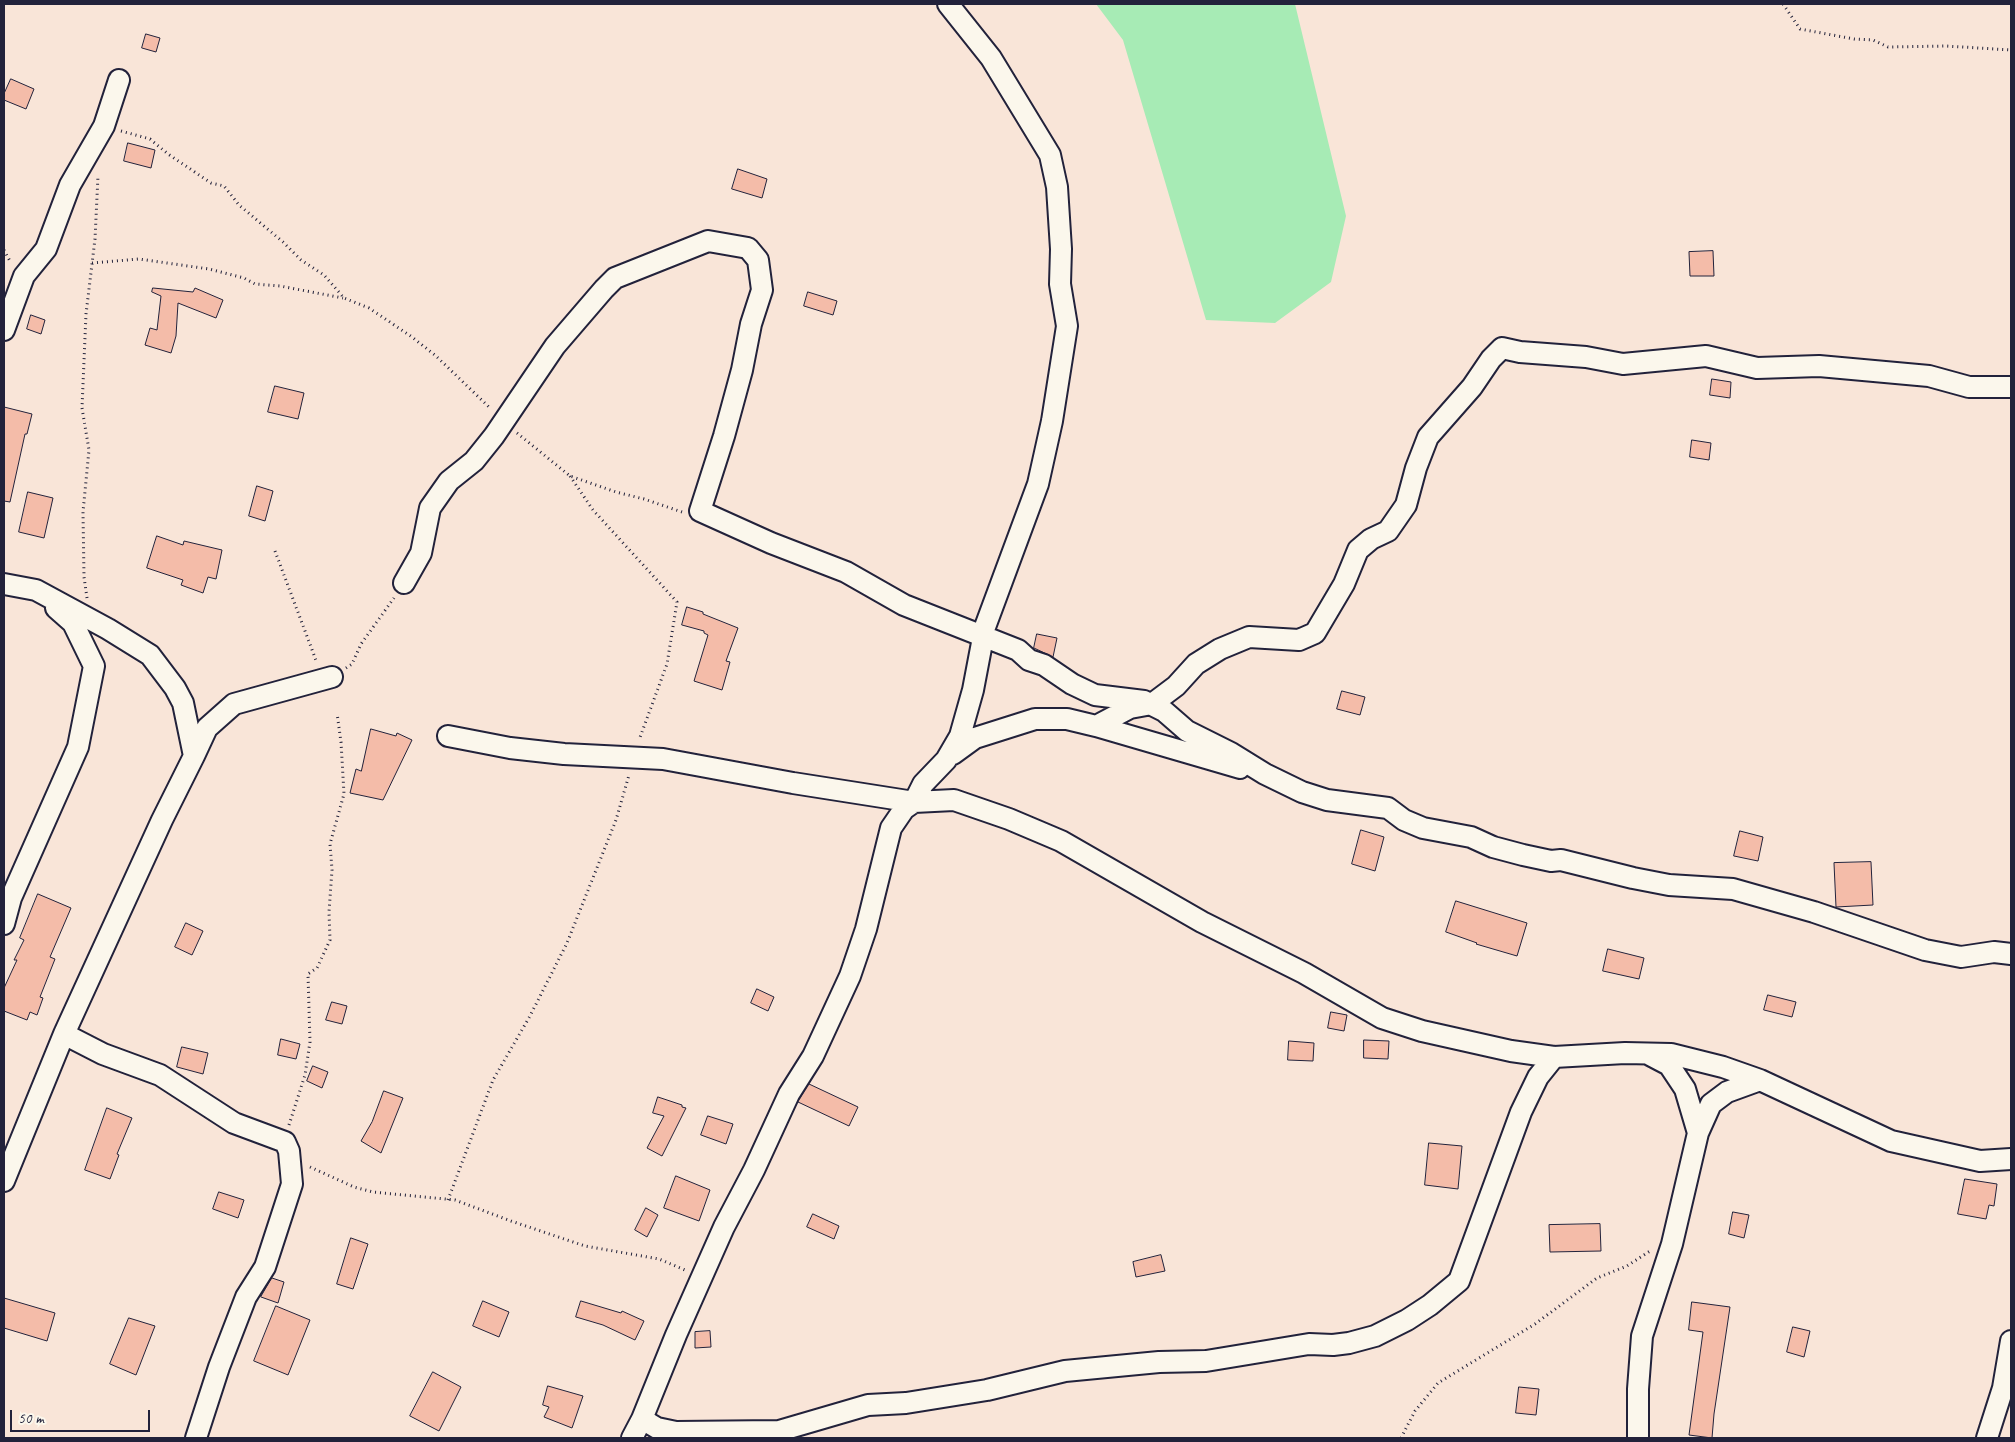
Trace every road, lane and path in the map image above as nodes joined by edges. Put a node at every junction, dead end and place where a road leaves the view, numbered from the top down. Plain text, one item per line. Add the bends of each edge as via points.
1 (948, 4) edge
2 (1783, 4) edge
3 (2011, 50) edge
4 (119, 80) dead end
5 (104, 126) junction
6 (98, 170) dead end
7 (92, 264) junction
8 (344, 298) junction
9 (4, 330) edge
10 (2011, 387) edge
11 (504, 422) junction
12 (570, 476) junction
13 (700, 511) junction
14 (275, 552) dead end
15 (404, 583) joint
16 (4, 584) edge
17 (36, 590) junction
18 (4, 592) edge
19 (91, 620) junction
20 (983, 636) junction
21 (332, 677) junction
22 (1152, 704) junction
23 (337, 713) dead end
24 (1096, 726) junction
25 (448, 736) dead end
26 (194, 756) junction
27 (633, 756) junction
28 (946, 760) junction
29 (1265, 774) junction
30 (914, 802) junction
31 (4, 924) edge
32 (2011, 954) edge
33 (64, 1034) junction
34 (1647, 1053) junction
35 (1554, 1057) junction
36 (1760, 1080) junction
37 (1698, 1133) junction
38 (285, 1142) junction
39 (2011, 1159) edge
40 (4, 1180) edge
41 (448, 1200) junction
42 (1672, 1244) junction
43 (702, 1277) junction
44 (2011, 1341) edge
45 (642, 1419) junction
46 (196, 1438) edge
47 (632, 1438) edge
48 (1402, 1438) edge
49 (1638, 1438) edge
50 (1987, 1438) edge

1 - 20 street via 991,58 1050,155 1057,187 1060,284 1067,326 1038,484
2 - 3 path via 1800,29 1818,33 1874,40 1888,47
4 - 5 street
5 - 8 path via 150,139 211,183 224,186 239,205 301,260 324,275
5 - 9 street via 70,184 46,250 24,276
6 - 7 path
7 - 8 path via 139,259 191,266 255,284
7 - 19 path via 86,314 82,408 89,450 83,512 84,577
8 - 11 path via 369,308 427,349
10 - 22 street via 1969,386 1929,376 1819,366 1757,368 1706,356 1623,364 1502,348 1428,437 1406,506 1388,530 1358,550 1344,584 1315,633 1299,640 1249,637 1220,649 1196,664 1176,686
11 - 12 path
11 - 13 street via 555,346 615,278 708,241 748,248 758,260 762,290 724,436
11 - 15 street via 474,460 449,481 430,508 420,553
12 - 13 path via 688,514
12 - 27 path via 593,510 677,602 667,664
13 - 20 street via 846,572 904,605
14 - 21 path via 320,671
15 - 21 path via 361,644 352,664
16 - 17 street
17 - 18 street
17 - 19 street
17 - 31 street via 73,623 94,666 78,747 11,898
19 - 26 street via 150,655 170,681 183,703
20 - 22 street via 1018,650 1029,660 1044,665 1095,695
20 - 28 street via 960,736
21 - 26 street via 234,704 207,728
22 - 24 street via 1130,708
22 - 29 street via 1186,731
23 - 38 path via 344,794 330,844 330,940 317,968 308,974 310,1042
24 - 28 street via 1067,719 1034,718 975,738
24 - 29 street
25 - 27 street via 564,754
26 - 33 street
27 - 30 street
27 - 41 path via 616,820 568,943 493,1080
28 - 30 street via 923,784
29 - 32 street via 1302,792 1328,800 1388,808 1423,828 1472,837 1523,855 1561,860 1669,885 1733,889 1814,912 1925,950 1961,957 1994,952
30 - 35 street via 954,800 1009,818 1061,841 1202,922 1304,973 1382,1018 1422,1031
30 - 43 street via 904,809 891,828 866,929 844,991 813,1056 789,1094
33 - 38 street via 103,1054 160,1075 234,1123
33 - 40 street
34 - 35 street
34 - 36 street via 1671,1054
34 - 37 street via 1670,1066 1680,1081
35 - 45 street via 1538,1077 1521,1112 1459,1281 1415,1315 1375,1336 1349,1343 1309,1344 1206,1361 1065,1370 987,1390 906,1403 868,1405 779,1431 676,1432 657,1428
36 - 37 street via 1727,1092 1711,1104
36 - 39 street via 1891,1141 1980,1161
37 - 42 street
38 - 41 path via 311,1168 354,1187
38 - 46 street via 292,1184 266,1267 246,1297 218,1367
41 - 43 path via 585,1246 659,1259
42 - 48 path via 1663,1243 1627,1266 1597,1278 1535,1324 1438,1383 1416,1410
42 - 49 street via 1642,1336
43 - 45 street
44 - 50 street via 2003,1388
45 - 47 street

